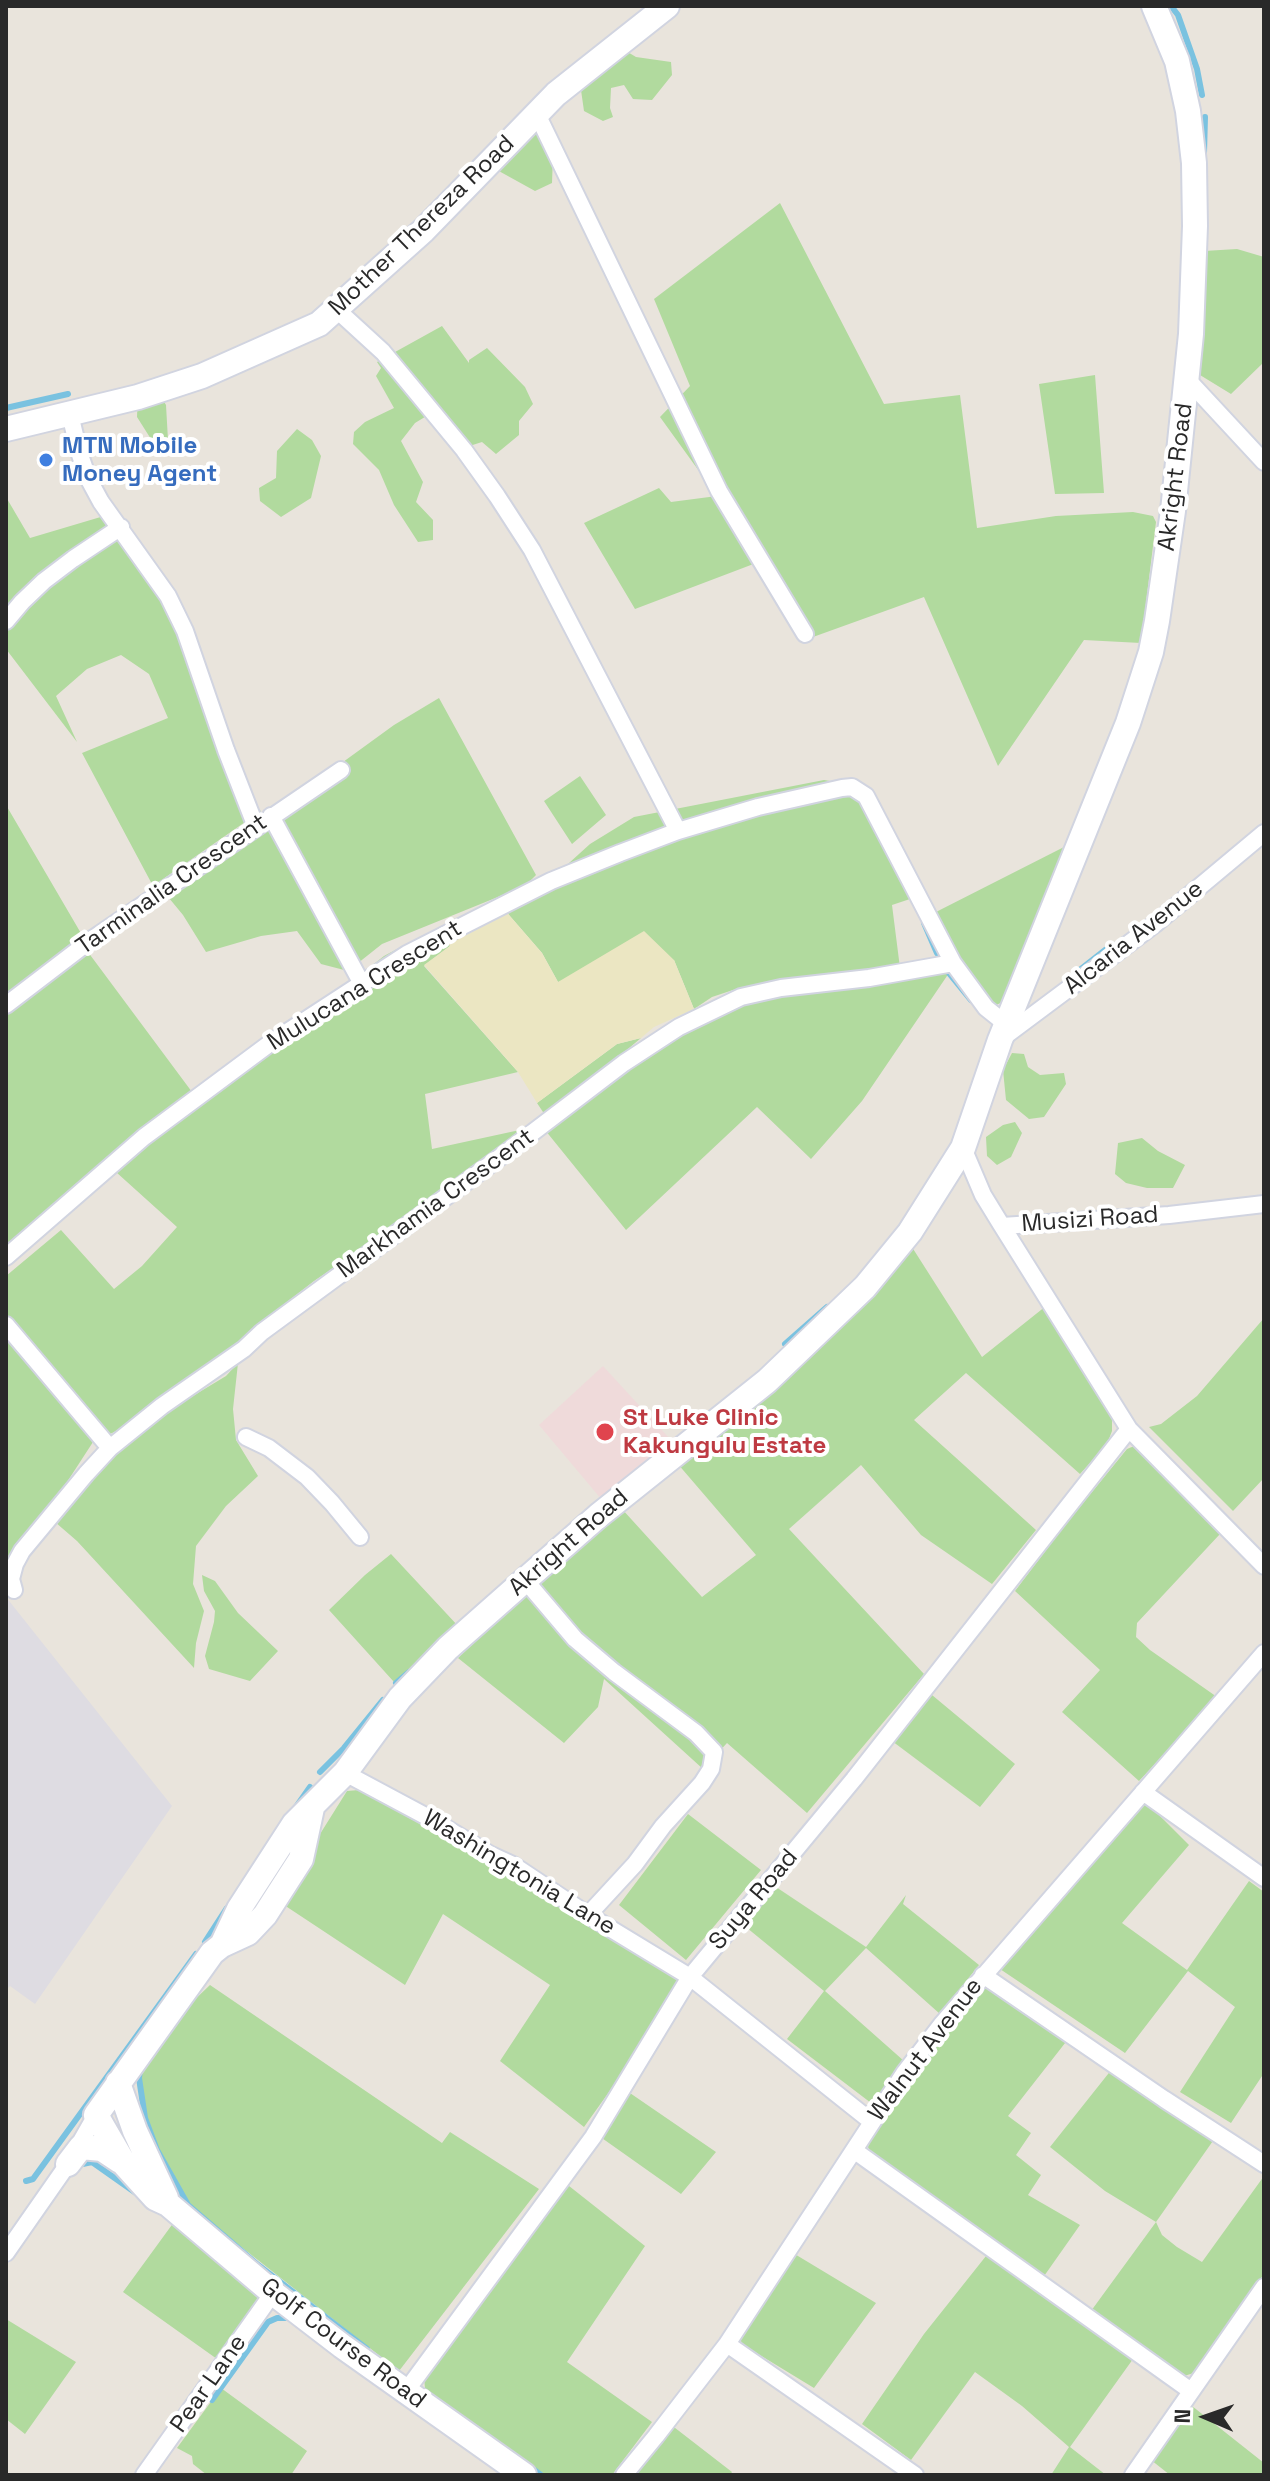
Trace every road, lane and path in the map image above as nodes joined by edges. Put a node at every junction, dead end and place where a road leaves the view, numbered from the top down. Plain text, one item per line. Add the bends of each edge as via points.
1 (667, 6) edge
2 (1154, 6) edge
3 (537, 114) junction
4 (336, 309) junction
5 (1187, 379) junction
6 (70, 414) junction
7 (6, 429) edge
8 (1264, 462) edge
9 (121, 527) junction
10 (6, 621) edge
11 (805, 634) dead end
12 (341, 770) dead end
13 (271, 816) junction
14 (256, 827) junction
15 (678, 831) junction
16 (1264, 833) edge
17 (953, 963) junction
18 (362, 984) junction
19 (6, 1005) edge
20 (1003, 1032) junction
21 (963, 1148) junction
22 (1264, 1204) edge
23 (1002, 1226) junction
24 (6, 1257) edge
25 (6, 1325) edge
26 (1129, 1429) junction
27 (246, 1437) dead end
28 (110, 1448) junction
29 (360, 1537) dead end
30 (1264, 1566) edge
31 (525, 1580) junction
32 (14, 1590) dead end
33 (1264, 1653) edge
34 (345, 1773) junction
35 (1143, 1792) junction
36 (1264, 1878) edge
37 (588, 1915) junction
38 (983, 1975) junction
39 (690, 1977) junction
40 (118, 2083) junction
41 (96, 2115) junction
42 (872, 2122) junction
43 (855, 2151) junction
44 (68, 2164) junction
45 (1264, 2164) edge
46 (125, 2165) junction
47 (168, 2204) junction
48 (6, 2253) edge
49 (1264, 2287) edge
50 (273, 2293) junction
51 (727, 2344) junction
52 (406, 2391) junction
53 (1191, 2391) junction
54 (144, 2475) edge
55 (524, 2475) edge
56 (624, 2475) edge
57 (915, 2475) edge
58 (1133, 2475) edge

1 - 3 street, Mother Thereza Road
2 - 5 street, Akright Road via 1177,61 1194,163
3 - 4 street, Mother Thereza Road via 424,230
3 - 11 street via 719,491
4 - 6 street, Mother Thereza Road via 319,324 202,376
4 - 15 street via 383,352 506,510 540,563
5 - 8 street
5 - 20 street, Akright Road via 1151,652 1128,723
6 - 7 street, Mother Thereza Road
6 - 9 street via 88,478
9 - 10 street via 44,581
9 - 14 street via 185,631
12 - 13 street, Tarminalia Crescent
13 - 14 street, Tarminalia Crescent
13 - 18 street
14 - 19 street, Tarminalia Crescent
15 - 17 street, Mulucana Crescent via 852,787 866,796
15 - 18 street, Mulucana Crescent via 551,881 407,954
16 - 20 street, Alcaria Avenue via 1155,924
17 - 20 street
17 - 28 street, Markhamia Crescent via 741,997 679,1027
18 - 24 street, Mulucana Crescent via 269,1044 144,1137
20 - 21 street
21 - 23 street, Musizi Road
21 - 31 street, Akright Road via 910,1232 865,1287 767,1381
22 - 23 street, Musizi Road
23 - 26 street
25 - 28 street
26 - 30 street
26 - 39 street, Suya Road via 854,1779
27 - 29 street via 307,1477
28 - 32 street, Markhamia Crescent via 22,1551 11,1579
31 - 34 street, Akright Road via 400,1698
31 - 37 street via 575,1639 714,1752 702,1783
33 - 35 street, Walnut Avenue
34 - 37 street, Washingtonia Lane via 513,1865
34 - 40 street, Akright Road via 294,1824 222,1945
35 - 36 street
35 - 38 street, Walnut Avenue
37 - 39 street, Washingtonia Lane
38 - 42 street, Walnut Avenue
38 - 45 street
39 - 42 street, Washingtonia Lane
39 - 52 street, Suya Road via 593,2137
40 - 41 street, Akright Road
40 - 47 street, Golf Course Road
41 - 44 street
41 - 46 street, Golf Course Road
42 - 43 street, Walnut Avenue
43 - 51 street, Walnut Avenue
43 - 53 street
44 - 46 street via 81,2147 91,2146
44 - 48 street
46 - 47 street, Golf Course Road via 155,2198
47 - 50 street, Golf Course Road
49 - 53 street
50 - 52 street, Golf Course Road
50 - 54 street, Pear Lane
51 - 56 street, Walnut Avenue
51 - 57 street
52 - 55 street, Golf Course Road
53 - 58 street

